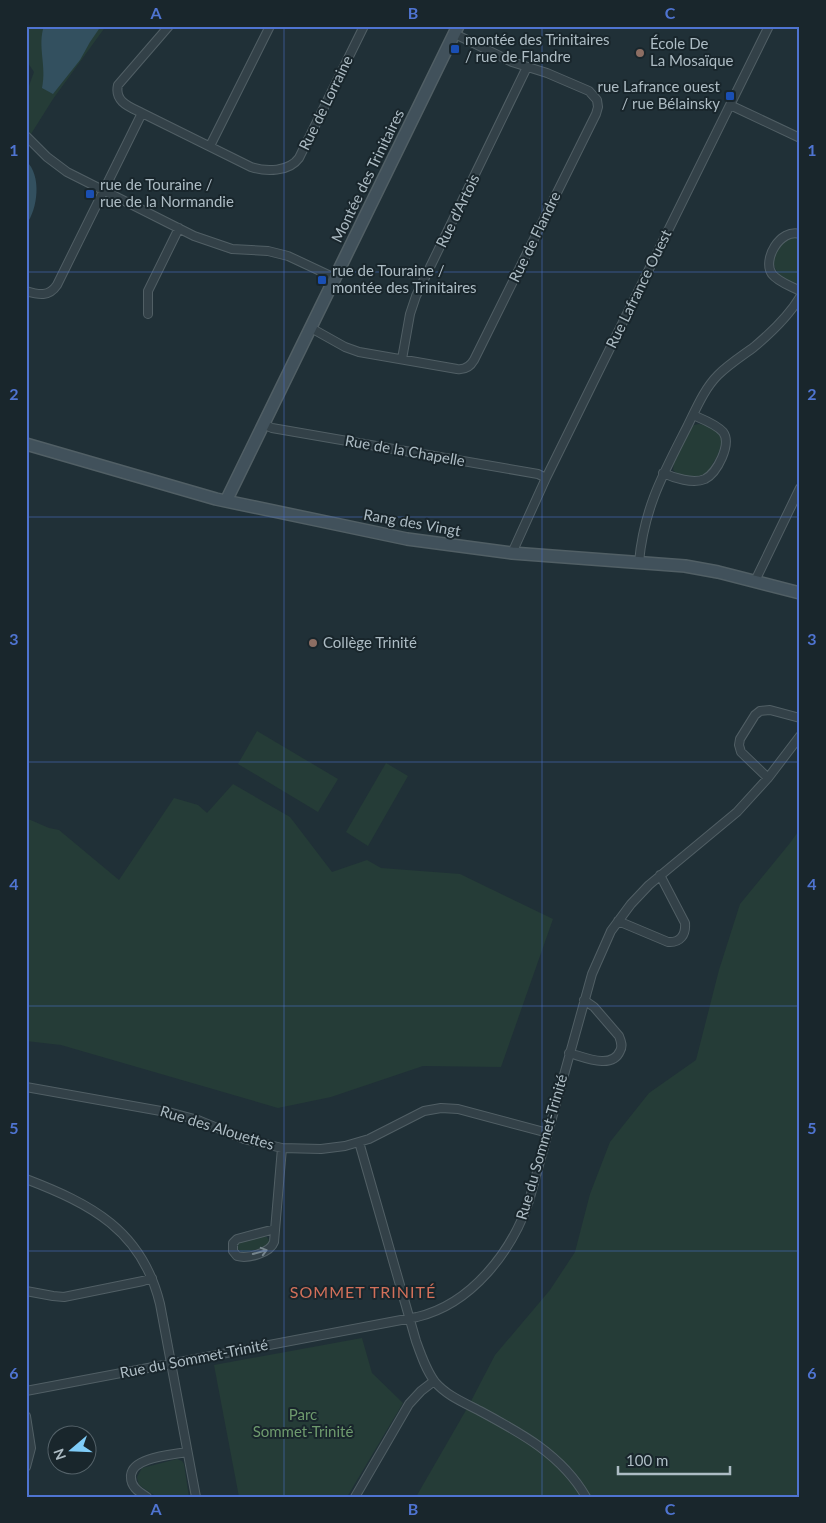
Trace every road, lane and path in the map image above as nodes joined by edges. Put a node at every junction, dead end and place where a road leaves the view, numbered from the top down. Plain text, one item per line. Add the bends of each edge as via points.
1 (169, 26) edge
2 (270, 26) edge
3 (364, 26) edge
4 (769, 26) edge
5 (456, 30) edge
6 (527, 67) junction
7 (730, 105) junction
8 (142, 113) junction
9 (26, 136) edge
10 (800, 138) edge
11 (210, 146) junction
12 (103, 190) junction
13 (179, 228) junction
14 (800, 234) edge
15 (335, 278) junction
16 (26, 291) edge
17 (800, 291) edge
18 (800, 296) edge
19 (148, 314) dead end
20 (311, 328) junction
21 (402, 359) junction
22 (693, 414) junction
23 (263, 424) junction
24 (26, 444) edge
25 (664, 473) junction
26 (546, 478) junction
27 (800, 488) edge
28 (226, 501) junction
29 (512, 553) junction
30 (639, 562) junction
31 (755, 581) junction
32 (800, 593) edge
33 (800, 718) edge
34 (800, 736) edge
35 (768, 778) junction
36 (660, 875) junction
37 (618, 921) junction
38 (584, 1000) junction
39 (569, 1053) junction
40 (26, 1087) edge
41 (548, 1133) junction
42 (359, 1142) junction
43 (282, 1148) junction
44 (26, 1178) edge
45 (275, 1229) junction
46 (152, 1278) junction
47 (26, 1291) edge
48 (410, 1318) junction
49 (171, 1364) junction
50 (434, 1381) junction
51 (26, 1391) edge
52 (26, 1416) edge
53 (187, 1452) junction
54 (26, 1467) edge
55 (147, 1497) edge
56 (196, 1497) edge
57 (355, 1497) edge
58 (586, 1497) edge

1 - 8 street, Rue de Lorraine via 118,88 122,102
2 - 11 street
3 - 11 street, Rue de Lorraine via 293,165 257,169
4 - 7 street, Rue Lafrance Ouest
5 - 6 street, Rue de Flandre via 503,58
5 - 15 street, Montée des Trinitaires
6 - 21 street, Rue d'Artois via 416,296
6 - 21 street, Rue de Flandre via 591,92 597,100 598,110 473,362 460,369
7 - 10 street
7 - 26 street, Rue Lafrance Ouest
8 - 11 street, Rue de Lorraine
8 - 12 street
9 - 12 street via 60,167
12 - 13 street
12 - 16 street via 55,288 42,295
13 - 15 street via 225,247 288,256
13 - 19 street via 148,291
14 - 17 street via 789,233 780,239 769,265 776,278
15 - 20 street, Montée des Trinitaires
18 - 22 street via 776,328 715,379
20 - 21 street, Rue de Flandre via 354,350
20 - 23 street, Montée des Trinitaires
22 - 25 street
22 - 25 street via 722,431 727,441 724,451 714,470 703,480 680,479
23 - 26 street, Rue de la Chapelle
23 - 28 street, Montée des Trinitaires
24 - 28 street, Rang des Vingt
25 - 30 street via 645,520
26 - 29 street, Rue Lafrance Ouest
27 - 31 street
28 - 29 street, Rang des Vingt via 407,540
29 - 30 street, Rang des Vingt
30 - 31 street, Rang des Vingt via 692,567
31 - 32 street, Rang des Vingt
33 - 35 street via 770,710 760,711 754,715 740,739 741,752
34 - 35 street, Rue du Sommet-Trinité
35 - 36 street, Rue du Sommet-Trinité via 725,823
36 - 37 street, Rue du Sommet-Trinité
36 - 37 street via 685,923 681,937 675,942 668,942
37 - 38 street, Rue du Sommet-Trinité via 598,958
38 - 39 street, Rue du Sommet-Trinité
38 - 39 street via 619,1036 621,1048 616,1057 606,1062
39 - 41 street, Rue du Sommet-Trinité
40 - 43 street, Rue des Alouettes via 172,1113 244,1139
41 - 42 street, Rue des Alouettes via 458,1109 441,1108 418,1114
41 - 48 street, Rue du Sommet-Trinité via 526,1211 501,1258 457,1298 433,1311
42 - 43 street, Rue des Alouettes via 326,1148
42 - 48 street
43 - 45 street
44 - 46 street via 76,1199 106,1219 134,1247
45 -> 45 street via 239,1238 233,1243 233,1251 242,1257 269,1250 274,1245
46 - 47 street via 64,1297
46 - 49 street
48 - 49 street, Rue du Sommet-Trinité
48 - 50 street via 420,1352
49 - 51 street, Rue du Sommet-Trinité
49 - 53 street
50 - 57 street via 409,1404
50 - 58 street via 452,1396 548,1452 567,1469
52 - 54 street via 31,1448
53 - 55 street via 135,1466 132,1484
53 - 56 street

